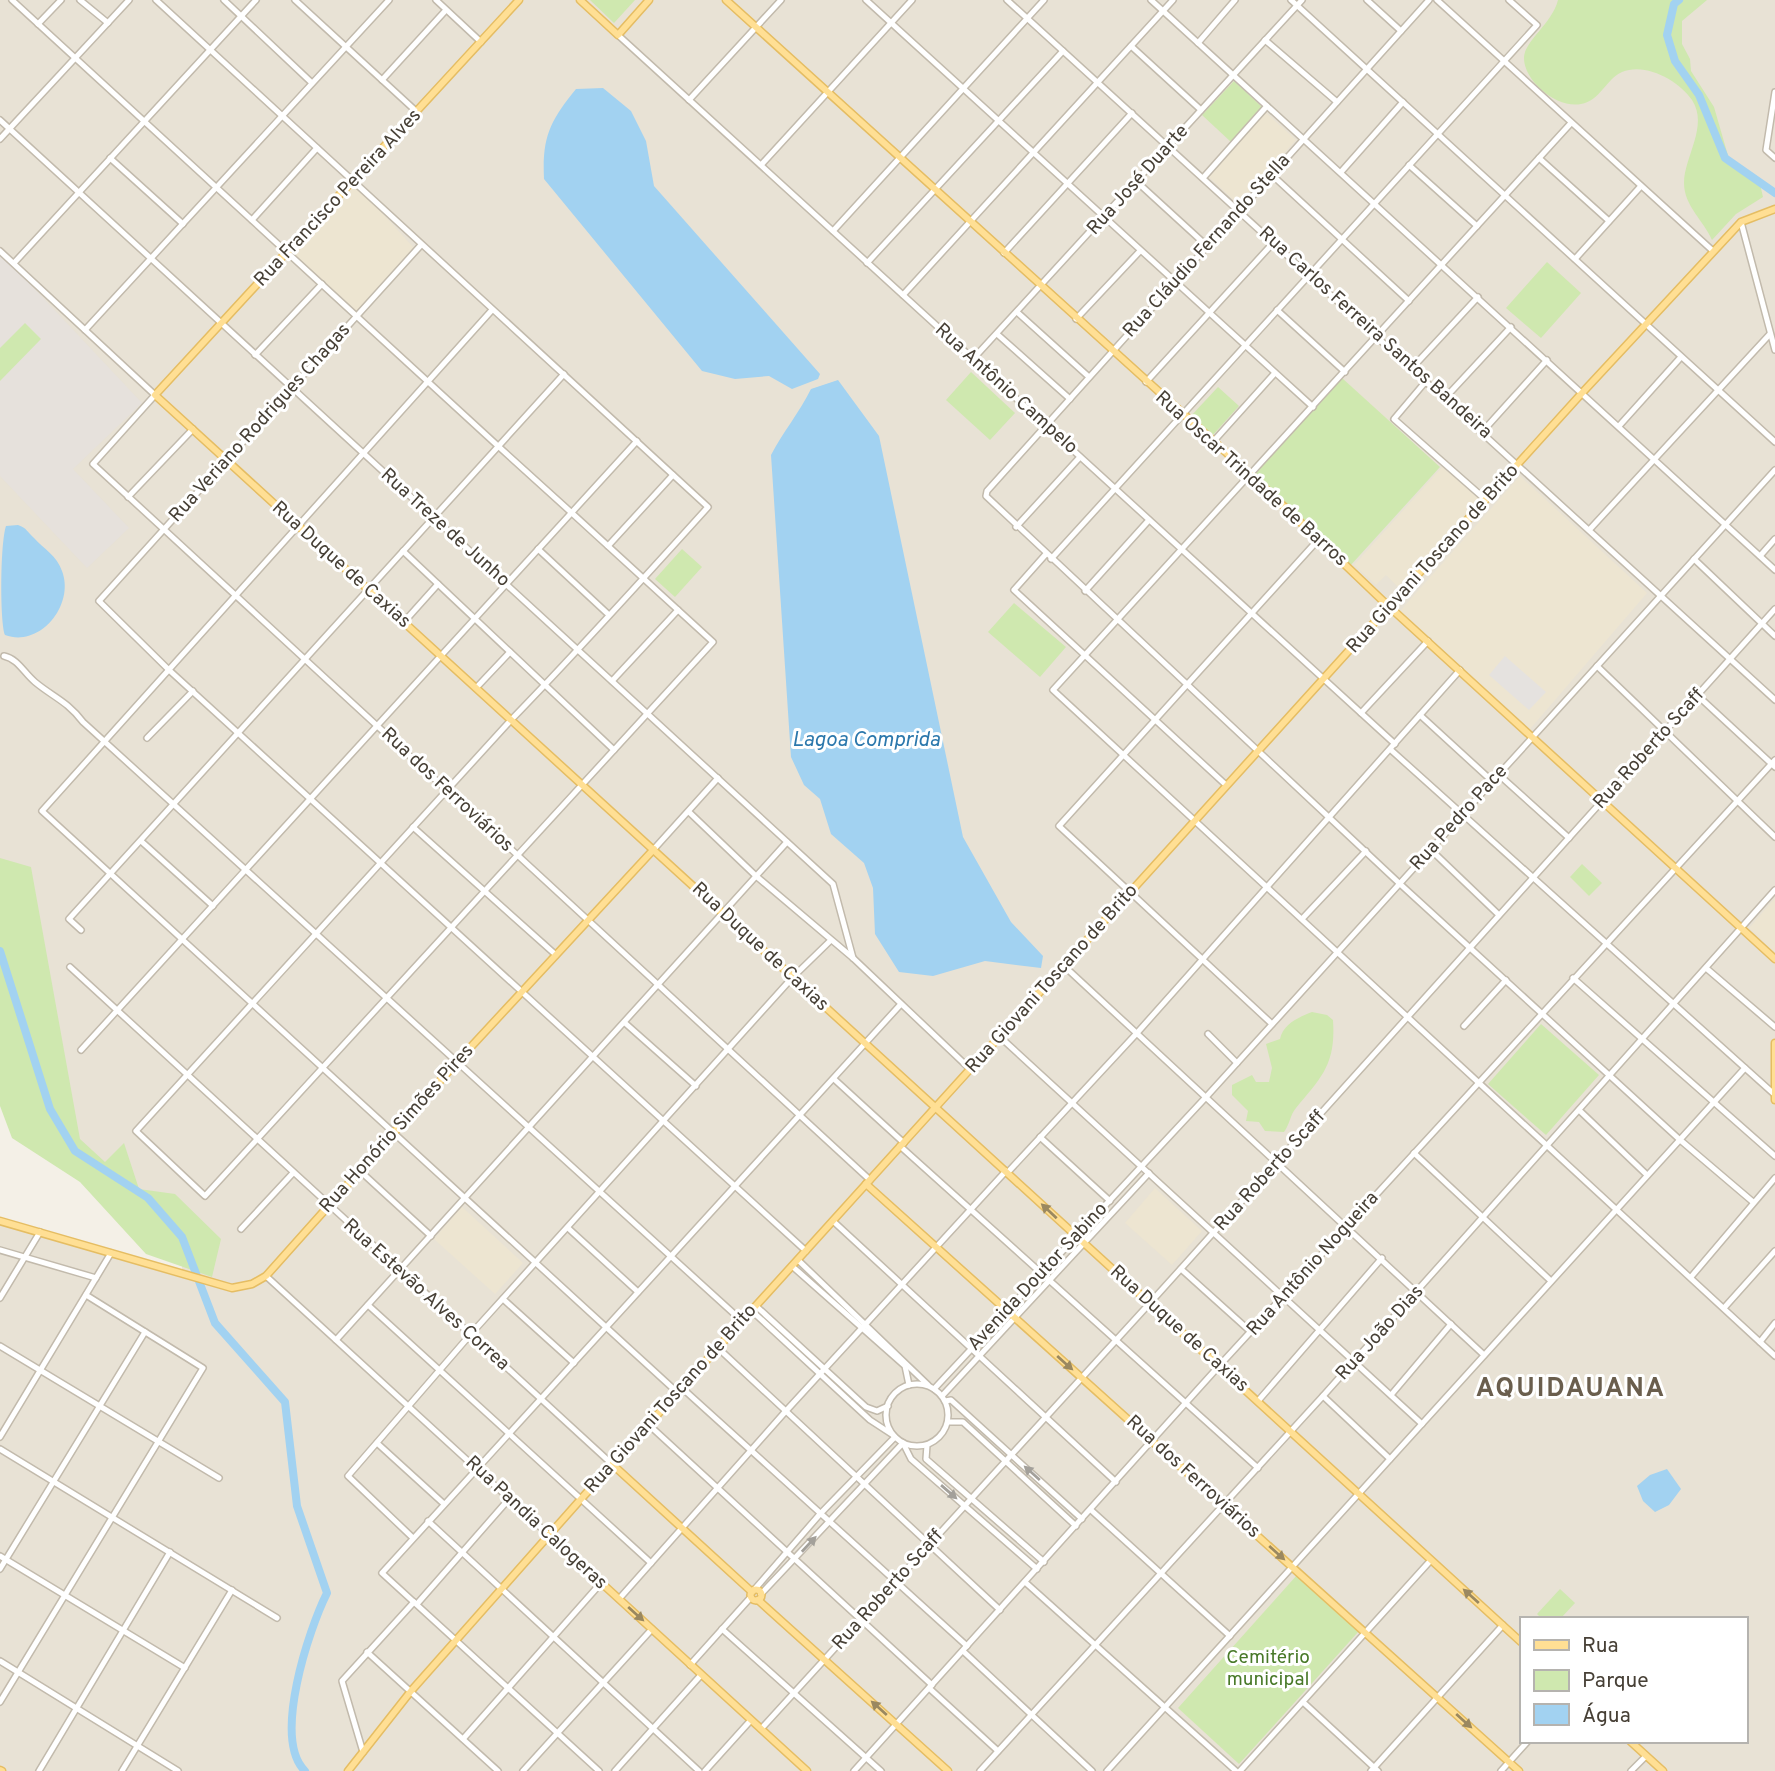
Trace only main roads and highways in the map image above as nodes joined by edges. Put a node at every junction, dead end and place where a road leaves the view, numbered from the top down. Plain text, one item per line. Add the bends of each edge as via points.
1 (519, 0) edge
2 (580, 0) edge
3 (649, 0) edge
4 (726, 0) edge
5 (1772, 210) edge
6 (155, 395) joint
7 (1389, 606) junction
8 (654, 849) junction
9 (1775, 959) edge
10 (1775, 1043) edge
11 (1774, 1097) edge
12 (936, 1107) junction
13 (868, 1182) junction
14 (0, 1221) edge
15 (612, 1465) junction
16 (549, 1535) junction
17 (1520, 1641) edge
18 (1632, 1743) edge
19 (803, 1770) edge
20 (348, 1771) edge
21 (948, 1771) edge
22 (1519, 1771) edge
23 (1663, 1771) edge

1 - 6 main road, Rua Francisco Pereira Alves
2 - 3 main road via 618,34
4 - 7 main road, Rua Oscar Trindade de Barros via 1251,475
5 - 7 main road, Rua Giovani Toscano de Brito via 1741,222
6 - 8 main road, Rua Duque de Caxias
7 - 9 main road, Rua Oscar Trindade de Barros
7 - 12 main road, Rua Giovani Toscano de Brito
8 - 12 main road, Rua Duque de Caxias
8 - 14 main road, Rua Honório Simões Pires via 456,1062 267,1276 232,1288
10 - 11 main road
12 - 13 main road, Rua Giovani Toscano de Brito
17 -> 12 main road, Rua Duque de Caxias
13 - 15 main road, Rua Giovani Toscano de Brito
13 -> 22 main road, Rua dos Ferroviários
15 - 16 main road, Rua Giovani Toscano de Brito
21 -> 15 main road, Rua Estevão Alves Correa
16 -> 19 main road, Rua Pandia Calogeras
16 - 20 main road, Rua Giovani Toscano de Brito via 411,1691
18 - 23 main road

